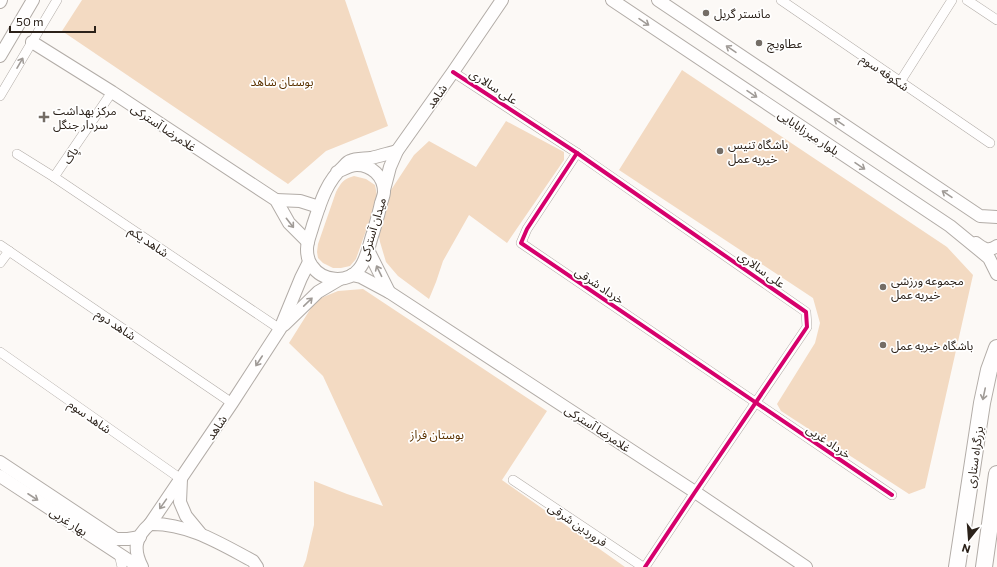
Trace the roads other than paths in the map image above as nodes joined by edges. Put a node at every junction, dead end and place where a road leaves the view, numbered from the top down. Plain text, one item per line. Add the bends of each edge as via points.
1 (33, 0) edge
2 (56, 0) edge
3 (502, 0) edge
4 (612, 0) edge
5 (658, 0) edge
6 (781, 0) edge
7 (952, 0) edge
8 (966, 0) edge
9 (997, 20) edge
10 (32, 42) junction
11 (0, 56) edge
12 (453, 72) junction
13 (900, 82) junction
14 (112, 92) junction
15 (0, 96) edge
16 (990, 143) dead end
17 (397, 151) junction
18 (577, 153) junction
19 (17, 154) dead end
20 (337, 172) junction
21 (54, 177) junction
22 (384, 192) junction
23 (276, 200) junction
24 (319, 207) junction
25 (980, 216) junction
26 (997, 217) edge
27 (997, 223) edge
28 (950, 226) junction
29 (308, 242) junction
30 (0, 245) edge
31 (997, 246) edge
32 (368, 250) junction
33 (9, 251) junction
34 (309, 262) junction
35 (0, 264) edge
36 (997, 274) edge
37 (352, 275) junction
38 (340, 279) junction
39 (389, 292) junction
40 (280, 329) junction
41 (997, 339) edge
42 (0, 352) edge
43 (995, 352) edge
44 (755, 403) junction
45 (232, 404) junction
46 (0, 462) edge
47 (997, 474) edge
48 (0, 476) edge
49 (181, 479) junction
50 (513, 480) dead end
51 (695, 492) junction
52 (892, 495) dead end
53 (150, 524) junction
54 (200, 533) junction
55 (140, 536) junction
56 (119, 554) junction
57 (122, 567) edge
58 (139, 567) edge
59 (142, 567) edge
60 (257, 567) edge
61 (644, 567) edge
62 (806, 567) edge
63 (958, 567) edge
64 (984, 567) edge

1 - 11 street
2 - 10 street
3 - 12 street, شاهد
4 -> 28 street, بلوار میرزابابایی
25 -> 5 street
6 - 13 street, شکوفه سوم
7 - 13 street
8 - 9 street
10 - 14 street, غلامرضا آسترکی
15 -> 10 street
12 - 17 street, شاهد
12 - 18 street, علی سالاری
13 - 16 street, شکوفه سوم
14 - 21 street, پاک
14 - 23 street, غلامرضا آسترکی
17 - 20 street via 349,161
17 - 22 street, شاهد
18 - 44 street, علی سالاری via 806,312 807,327
18 - 44 street, خرداد شرقی via 527,229 521,243
19 - 21 street, شاهد یکم
20 - 22 street, میدان آسترکی via 356,165 368,167 378,174
20 - 24 street via 331,179
21 - 40 street, شاهد یکم
22 - 32 street, میدان آسترکی
23 - 24 street via 300,201
23 -> 29 street via 289,223
24 - 29 street
25 - 26 street
25 - 27 street
28 - 31 street via 984,249
28 - 36 street, بلوار میرزابابایی via 989,258
29 - 34 street
30 - 33 street, شاهد دوم
32 - 37 street, میدان آسترکی via 359,269
39 -> 32 street
33 - 35 street
33 - 45 street, شاهد دوم
34 - 38 street, میدان آسترکی via 320,275
34 - 40 street, شاهد
37 - 38 street, میدان آسترکی
37 - 39 street, غلامرضا آسترکی
40 -> 38 street, شاهد via 318,292
39 - 51 street, غلامرضا آسترکی
40 -> 45 street, شاهد
41 - 43 street
42 - 49 street, شاهد سوم
43 -> 63 highway, بزرگراه ستاری via 982,403
44 - 51 street, علی سالاری
44 - 52 street, خرداد غربی
45 - 49 street, شاهد
46 - 55 street, بهار غربی via 116,539
47 - 64 highway, بزرگراه ستاری
48 -> 56 street, بهار غربی
49 -> 53 street, شاهد
49 - 54 street via 180,502 186,516
50 - 61 street, فروردین شرقی
51 - 61 street, علی سالاری
51 - 62 street, غلامرضا آسترکی
53 - 54 street via 168,525
53 - 55 street, شاهد
54 - 60 street via 253,561
55 - 59 street via 136,549
56 - 57 street
56 - 58 street, بهار غربی

